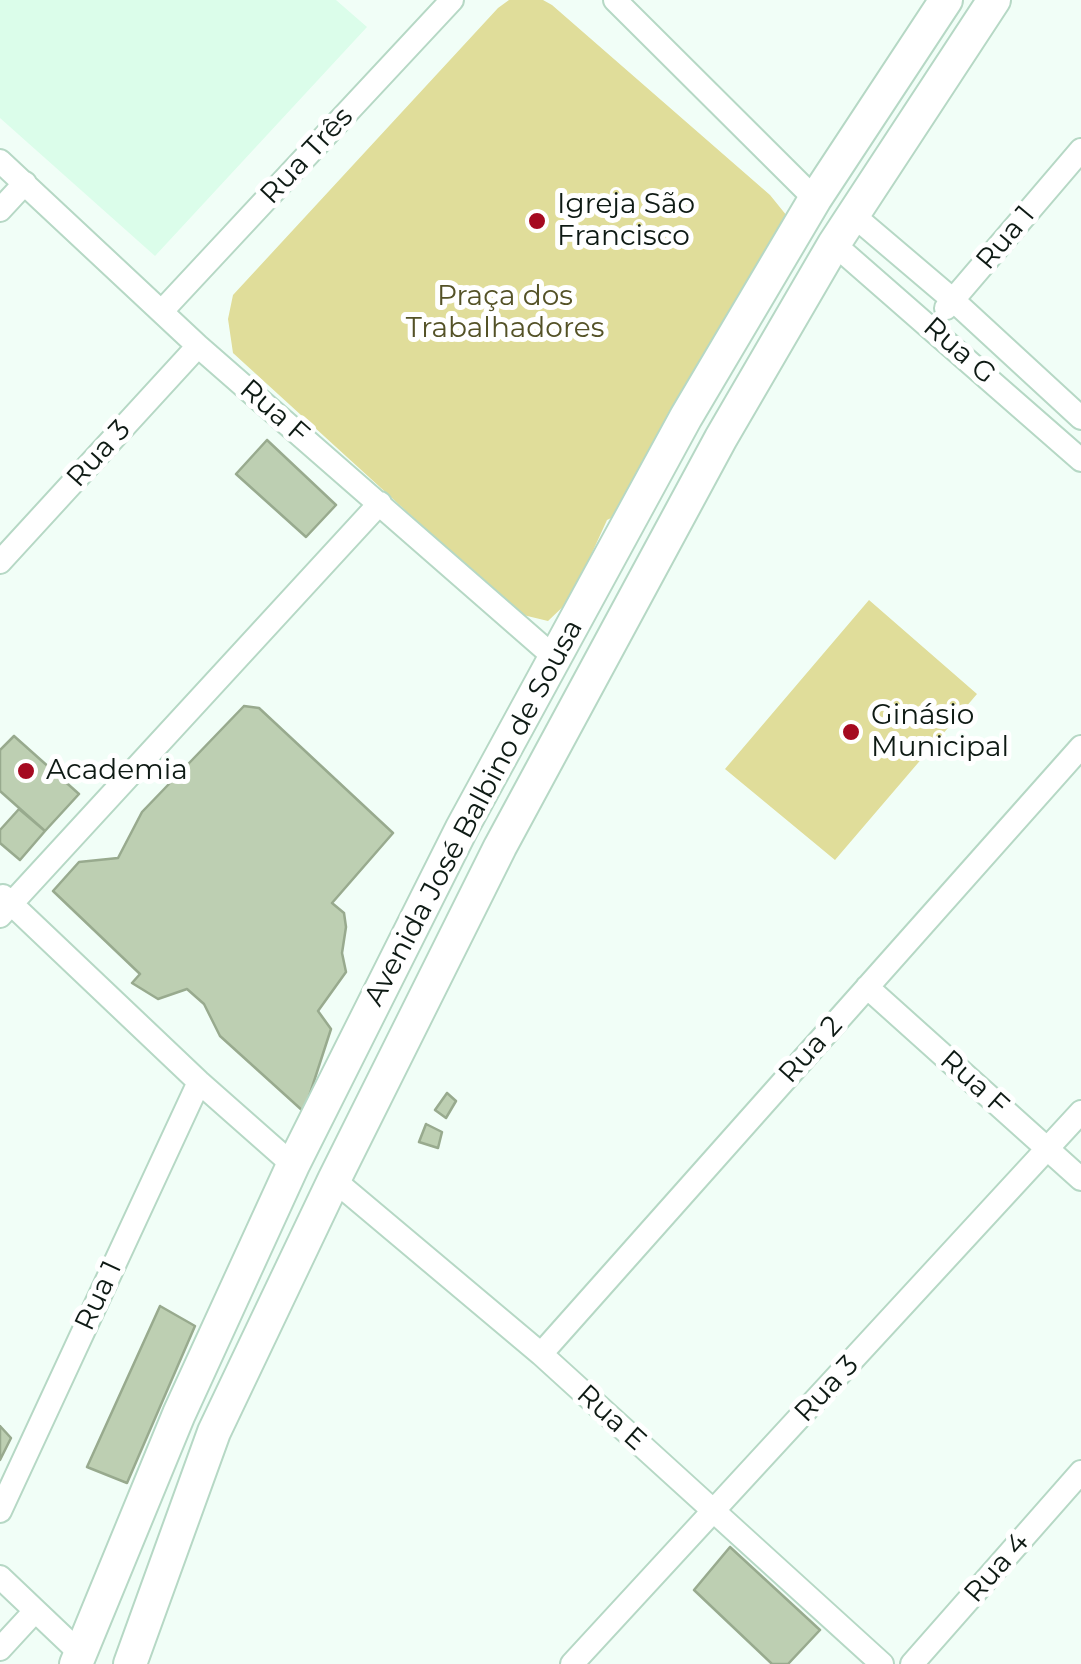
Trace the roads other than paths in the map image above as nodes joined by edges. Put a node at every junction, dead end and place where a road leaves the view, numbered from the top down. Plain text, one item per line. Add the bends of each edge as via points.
1 (452, 0) edge
2 (946, 0) edge
3 (994, 0) edge
4 (630, 5) edge
5 (1081, 150) edge
6 (0, 161) edge
7 (25, 183) junction
8 (815, 199) junction
9 (0, 210) edge
10 (853, 214) junction
11 (834, 244) junction
12 (953, 300) junction
13 (162, 311) junction
14 (932, 326) junction
15 (198, 346) junction
16 (686, 417) junction
17 (1081, 418) edge
18 (721, 438) junction
19 (1081, 460) edge
20 (380, 502) junction
21 (0, 562) edge
22 (554, 657) junction
23 (1081, 747) edge
24 (462, 828) junction
25 (500, 847) junction
26 (4, 905) edge
27 (867, 987) junction
28 (199, 1082) junction
29 (1081, 1112) edge
30 (1048, 1150) junction
31 (293, 1165) junction
32 (1081, 1179) edge
33 (334, 1180) junction
34 (541, 1354) junction
35 (179, 1414) junction
36 (214, 1432) junction
37 (1081, 1472) edge
38 (0, 1511) edge
39 (714, 1511) junction
40 (0, 1577) edge
41 (35, 1612) junction
42 (0, 1649) edge
43 (78, 1658) edge
44 (130, 1664) edge
45 (572, 1664) edge
46 (882, 1664) edge
47 (912, 1664) edge

1 - 13 street, Rua Três
2 - 8 main road, Avenida José Balbino de Sousa
3 - 10 main road, Avenida José Balbino de Sousa
4 - 8 street
5 - 12 street, Rua 1
6 - 7 street, Rua F
7 - 9 street
7 - 13 street, Rua F
8 - 16 main road, Avenida José Balbino de Sousa
10 - 11 main road, Avenida José Balbino de Sousa
10 - 12 street, Rua G
11 - 14 street, Rua G
11 - 18 main road, Avenida José Balbino de Sousa
12 - 14 street, Rua 1
12 - 17 street, Rua G
13 - 15 street, Rua F
14 - 19 street, Rua G
15 - 20 street, Rua F
15 - 21 street, Rua 3
16 - 18 main road
16 - 22 main road, Avenida José Balbino de Sousa
18 - 25 main road, Avenida José Balbino de Sousa
20 - 22 street, Rua F
20 - 26 street
22 - 24 main road, Avenida José Balbino de Sousa
23 - 27 street, Rua 2
24 - 25 main road
24 - 31 main road, Avenida José Balbino de Sousa
25 - 33 main road, Avenida José Balbino de Sousa
26 - 28 street
27 - 30 street, Rua F
27 - 34 street, Rua 2
28 - 31 street
28 - 38 street, Rua 1
29 - 30 street, Rua 3
30 - 32 street, Rua F
30 - 39 street, Rua 3
31 - 35 main road, Avenida José Balbino de Sousa
33 - 34 street, Rua E
33 - 36 main road, Avenida José Balbino de Sousa
34 - 39 street, Rua E
35 - 36 main road
35 - 43 main road, Avenida José Balbino de Sousa
36 - 44 main road, Avenida José Balbino de Sousa
37 - 47 street, Rua 4
39 - 45 street, Rua 3
39 - 46 street, Rua E
40 - 41 street
41 - 42 street
41 - 43 street

